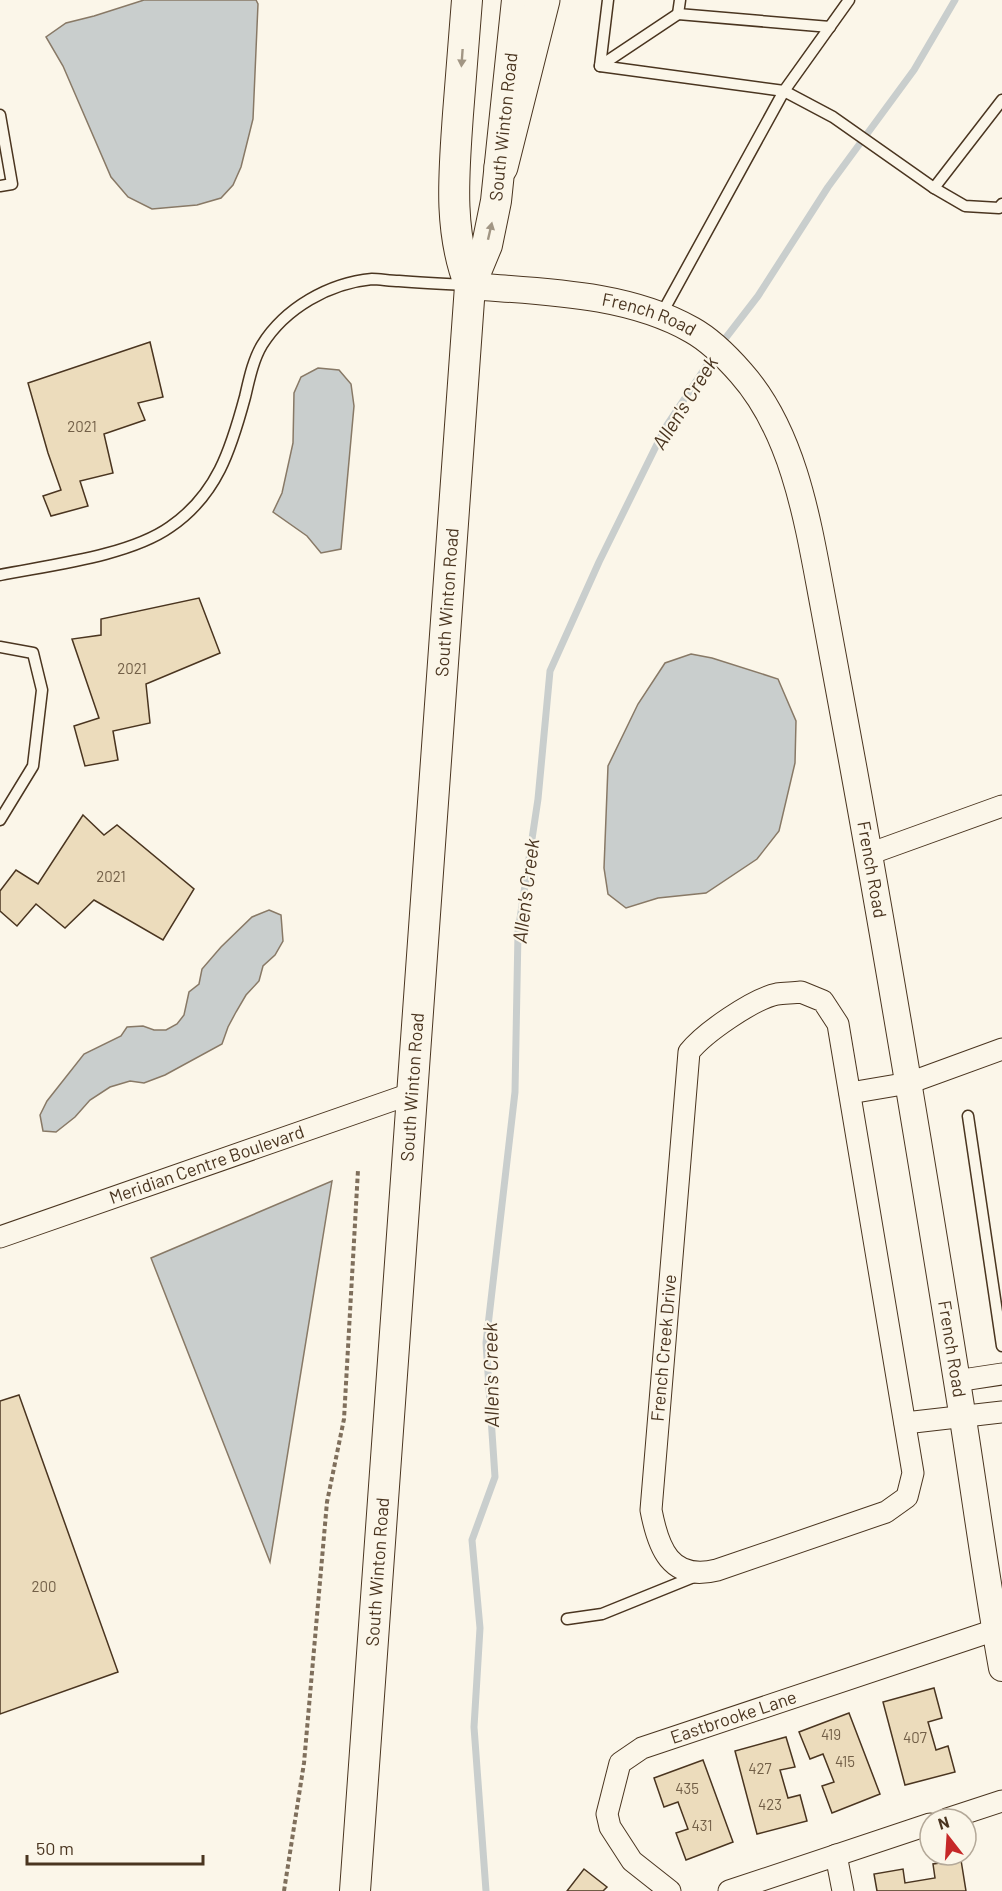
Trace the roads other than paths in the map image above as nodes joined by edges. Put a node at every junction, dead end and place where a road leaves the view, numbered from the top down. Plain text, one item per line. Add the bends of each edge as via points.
1 (467, 0) edge
2 (517, 0) edge
3 (543, 0) edge
4 (608, 0) edge
5 (680, 0) edge
6 (849, 0) edge
7 (678, 14) junction
8 (830, 27) junction
9 (600, 66) junction
10 (784, 91) junction
11 (1002, 100) edge
12 (0, 115) edge
13 (501, 167) junction
14 (0, 186) edge
15 (934, 188) junction
16 (1002, 204) edge
17 (470, 286) junction
18 (670, 319) junction
19 (0, 575) edge
20 (0, 647) edge
21 (1002, 806) edge
22 (0, 820) edge
23 (869, 854) junction
24 (1002, 1049) edge
25 (909, 1083) junction
26 (413, 1093) junction
27 (850, 1093) junction
28 (968, 1116) dead end
29 (0, 1238) edge
30 (1002, 1346) edge
31 (1002, 1374) edge
32 (956, 1381) junction
33 (1002, 1412) edge
34 (963, 1416) junction
35 (905, 1423) junction
36 (704, 1573) junction
37 (995, 1586) edge
38 (567, 1619) dead end
39 (995, 1630) junction
40 (1002, 1668) edge
41 (1002, 1801) edge
42 (978, 1809) edge
43 (918, 1828) edge
44 (836, 1855) junction
45 (355, 1891) edge
46 (670, 1891) edge
47 (729, 1891) edge
48 (843, 1891) edge

1 -> 17 main road, South Winton Road via 454,212 460,257
2 - 13 main road, South Winton Road
3 - 13 highway
4 - 9 lane
5 - 7 lane
6 - 8 lane
7 - 8 lane
7 - 9 lane
8 - 10 lane
9 - 10 lane
10 - 15 lane via 833,117
10 - 18 lane
11 - 15 lane
12 - 14 lane via 12,184
17 -> 13 main road, South Winton Road via 487,245
15 - 16 lane via 966,206 999,208
17 - 18 street, French Road via 559,293 615,303
17 - 19 lane via 373,279 324,291 301,305 279,322 261,346 231,445 202,499 170,527 140,543
17 - 26 main road, South Winton Road
18 - 23 street, French Road via 697,332 744,376 776,424 789,457 815,560
20 - 22 lane via 33,653 42,690 33,766
21 - 23 street
23 - 25 street, French Road
24 - 25 street
25 - 27 street
25 - 32 street, French Road
26 - 29 street, Meridian Centre Boulevard
26 - 45 main road, South Winton Road
27 - 35 street, French Creek Drive
27 - 36 street, French Creek Drive via 838,1024 823,1001 801,992 776,994 754,1003 699,1040 689,1052 651,1510 656,1537 670,1560 680,1568
28 - 30 lane
31 - 32 street
32 - 34 street, French Road
33 - 34 street
34 - 35 street
34 - 37 street, French Road
35 - 36 street, French Creek Drive via 913,1473 907,1497 886,1512
36 - 38 lane via 602,1614
37 - 39 street, French Road
39 - 40 street, French Road
39 - 46 street, Eastbrooke Lane via 642,1748 620,1763 607,1814 610,1827 632,1861
41 - 42 street
43 - 44 street
44 - 47 street
44 - 48 street

